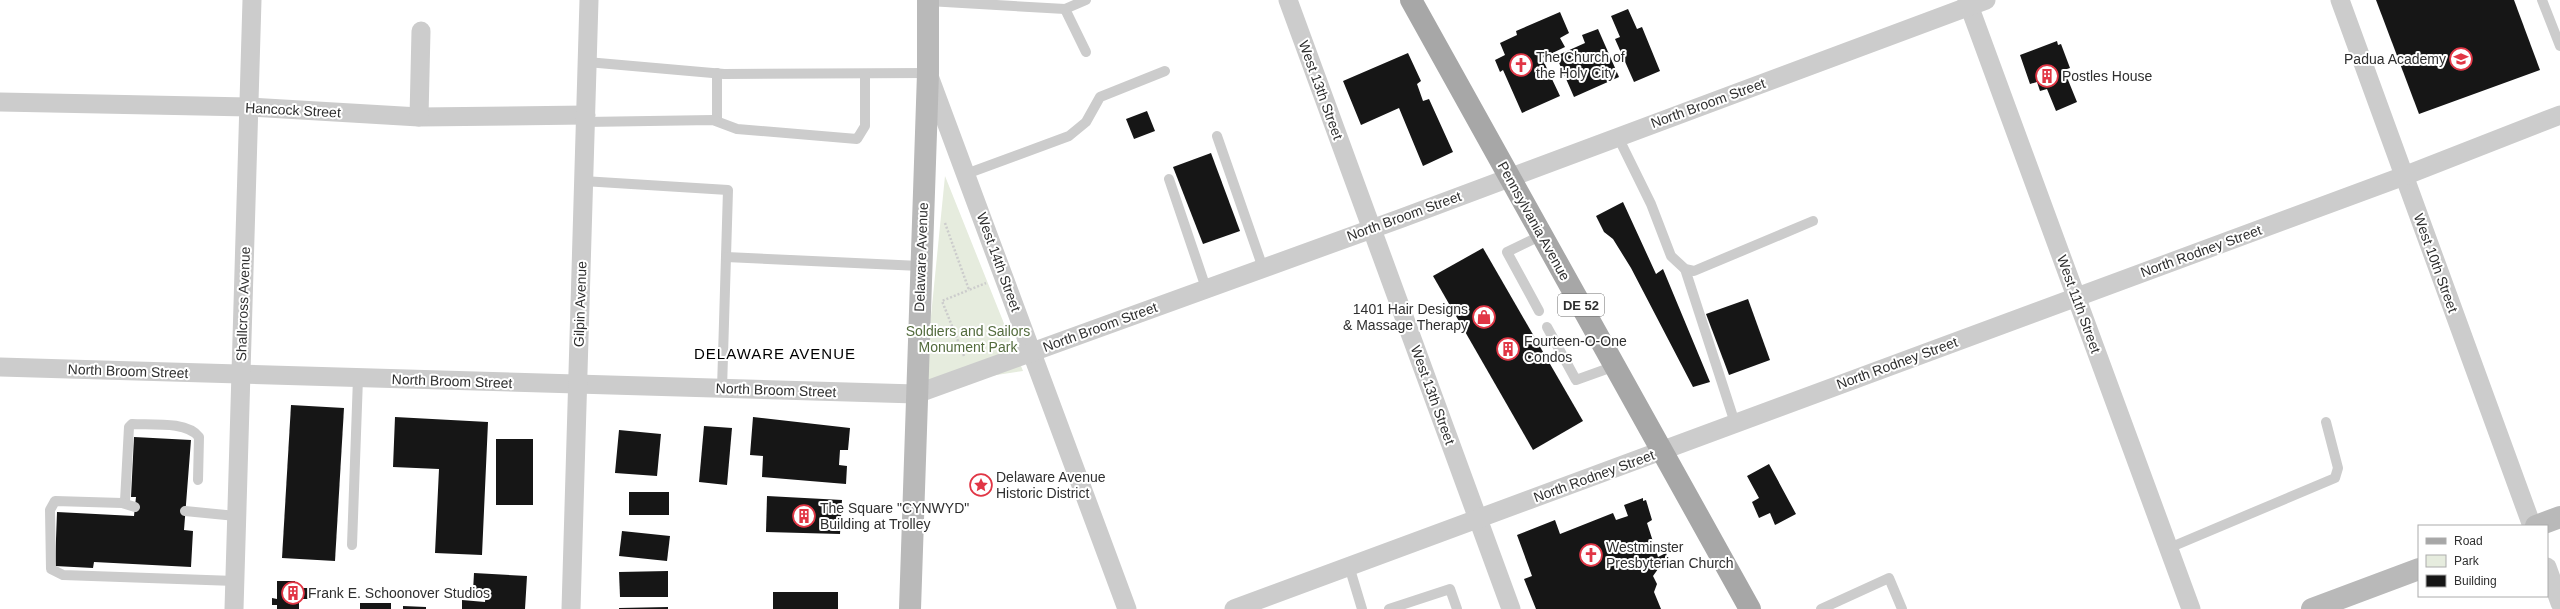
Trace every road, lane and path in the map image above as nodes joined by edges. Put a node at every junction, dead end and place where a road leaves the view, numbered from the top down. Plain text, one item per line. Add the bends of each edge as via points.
1 (252, 0) edge
2 (589, 0) edge
3 (1086, 0) edge
4 (1288, 0) edge
5 (1411, 0) edge
6 (2340, 0) edge
7 (2542, 0) edge
8 (928, 1) edge
9 (1974, 2) edge
10 (1065, 9) junction
11 (421, 31) dead end
12 (2560, 46) edge
13 (1086, 52) dead end
14 (587, 62) junction
15 (1165, 71) dead end
16 (717, 73) junction
17 (928, 73) junction
18 (866, 75) junction
19 (0, 102) edge
20 (249, 107) junction
21 (2560, 115) edge
22 (419, 117) junction
23 (585, 119) junction
24 (717, 122) junction
25 (1217, 136) dead end
26 (1618, 137) junction
27 (966, 174) junction
28 (2404, 176) junction
29 (1510, 177) junction
30 (1169, 179) dead end
31 (584, 181) junction
32 (945, 216) dead end
33 (1813, 221) dead end
34 (945, 224) junction
35 (1372, 228) junction
36 (1542, 235) junction
37 (944, 239) dead end
38 (726, 257) junction
39 (920, 266) junction
40 (1263, 268) junction
41 (1685, 269) junction
42 (984, 276) dead end
43 (986, 283) junction
44 (1206, 288) junction
45 (969, 290) junction
46 (989, 290) dead end
47 (942, 293) dead end
48 (2076, 297) junction
49 (942, 301) junction
50 (941, 308) dead end
51 (1539, 311) dead end
52 (1547, 327) dead end
53 (1032, 352) junction
54 (971, 353) dead end
55 (964, 356) junction
56 (956, 358) dead end
57 (1615, 366) junction
58 (0, 368) edge
59 (241, 374) junction
60 (358, 378) junction
61 (578, 384) junction
62 (722, 389) junction
63 (916, 394) junction
64 (2326, 422) dead end
65 (1735, 424) junction
66 (1662, 450) junction
67 (198, 480) dead end
68 (122, 503) junction
69 (135, 507) dead end
70 (185, 511) dead end
71 (236, 516) junction
72 (2560, 517) edge
73 (1478, 519) junction
74 (2532, 525) edge
75 (2539, 525) edge
76 (352, 545) dead end
77 (2169, 548) junction
78 (1349, 566) junction
79 (2418, 569) edge
80 (2548, 571) edge
81 (235, 582) junction
82 (2560, 603) edge
83 (1838, 605) edge
84 (234, 609) edge
85 (571, 609) edge
86 (910, 609) edge
87 (1127, 609) edge
88 (1234, 609) edge
89 (1362, 609) edge
90 (1389, 609) edge
91 (1457, 609) edge
92 (1511, 609) edge
93 (1750, 609) edge
94 (1821, 609) edge
95 (1902, 609) edge
96 (2191, 609) edge
97 (2312, 609) edge

1 - 20 street, Shallcross Avenue
2 - 14 street, Gilpin Avenue
3 - 10 lane
4 - 35 street, West 13th Street
5 - 29 main road, Pennsylvania Avenue / DE 52
6 - 28 street, West 10th Street
7 - 12 lane
8 - 10 lane
8 - 17 street, Delaware Avenue
9 - 26 street, North Broom Street
9 - 48 street, West 11th Street
10 - 13 lane
11 - 22 street
14 - 16 lane
14 - 23 street, Gilpin Avenue
15 - 27 lane via 1100,97 1086,122 1069,136
16 - 18 lane
16 - 24 lane
17 - 18 lane
17 - 27 street, West 14th Street
17 - 39 street, Delaware Avenue
18 - 24 lane via 865,126 856,139 737,130
19 - 20 street, Hancock Street
20 - 22 street, Hancock Street
20 - 59 street, Shallcross Avenue
21 - 28 street, North Rodney Street
22 - 23 street, Hancock Street
23 - 24 lane
23 - 31 street, Gilpin Avenue
25 - 40 lane
26 - 29 street, North Broom Street
26 - 41 lane via 1651,204 1671,256
27 - 53 street, West 14th Street
28 - 48 street, North Rodney Street
28 - 74 street, West 10th Street
29 - 35 street, North Broom Street
29 - 36 main road, Pennsylvania Avenue / DE 52
30 - 44 lane
31 - 38 lane via 728,190
31 - 61 street, Gilpin Avenue
32 - 34 path
33 - 41 lane via 1694,271
34 - 37 path
34 - 45 path
35 - 40 street, North Broom Street
35 - 73 street, West 13th Street
36 - 51 lane via 1507,252
36 - 57 main road, Pennsylvania Avenue / DE 52
38 - 39 lane
38 - 62 lane
39 - 63 street, Delaware Avenue
40 - 44 street, North Broom Street
41 - 65 lane
42 - 43 path
43 - 45 path
43 - 46 path
44 - 53 street, North Broom Street
45 - 49 path
47 - 49 path
48 - 65 street, North Rodney Street
48 - 77 street, West 11th Street
49 - 50 path
49 - 55 path
52 - 57 lane via 1576,380
53 - 63 street, North Broom Street
53 - 87 street, West 14th Street
54 - 55 path
55 - 56 path
57 - 66 main road, Pennsylvania Avenue / DE 52
58 - 59 street, North Broom Street
59 - 60 street, North Broom Street
59 - 71 street, Shallcross Avenue
60 - 61 street, North Broom Street
60 - 76 lane
61 - 62 street, North Broom Street
61 - 85 street, Gilpin Avenue
62 - 63 street, North Broom Street
63 - 86 street, Delaware Avenue
64 - 77 lane via 2338,468 2335,478
65 - 66 street, North Rodney Street
66 - 73 street, North Rodney Street
66 - 93 main road, Pennsylvania Avenue / DE 52
67 - 68 lane via 199,437 196,433 186,428 132,424 129,427 126,498
68 - 69 lane
68 - 81 lane via 55,501 50,510 49,564 53,572 63,575
70 - 71 lane
71 - 81 street, Shallcross Avenue
72 - 75 street
73 - 78 street, North Rodney Street
73 - 92 street, West 13th Street
77 - 96 street, West 11th Street
78 - 88 street, North Rodney Street
78 - 89 lane
79 - 97 street
80 - 82 street
81 - 84 street, Shallcross Avenue
83 - 94 lane
83 - 95 lane via 1889,578
90 - 91 lane via 1450,589

